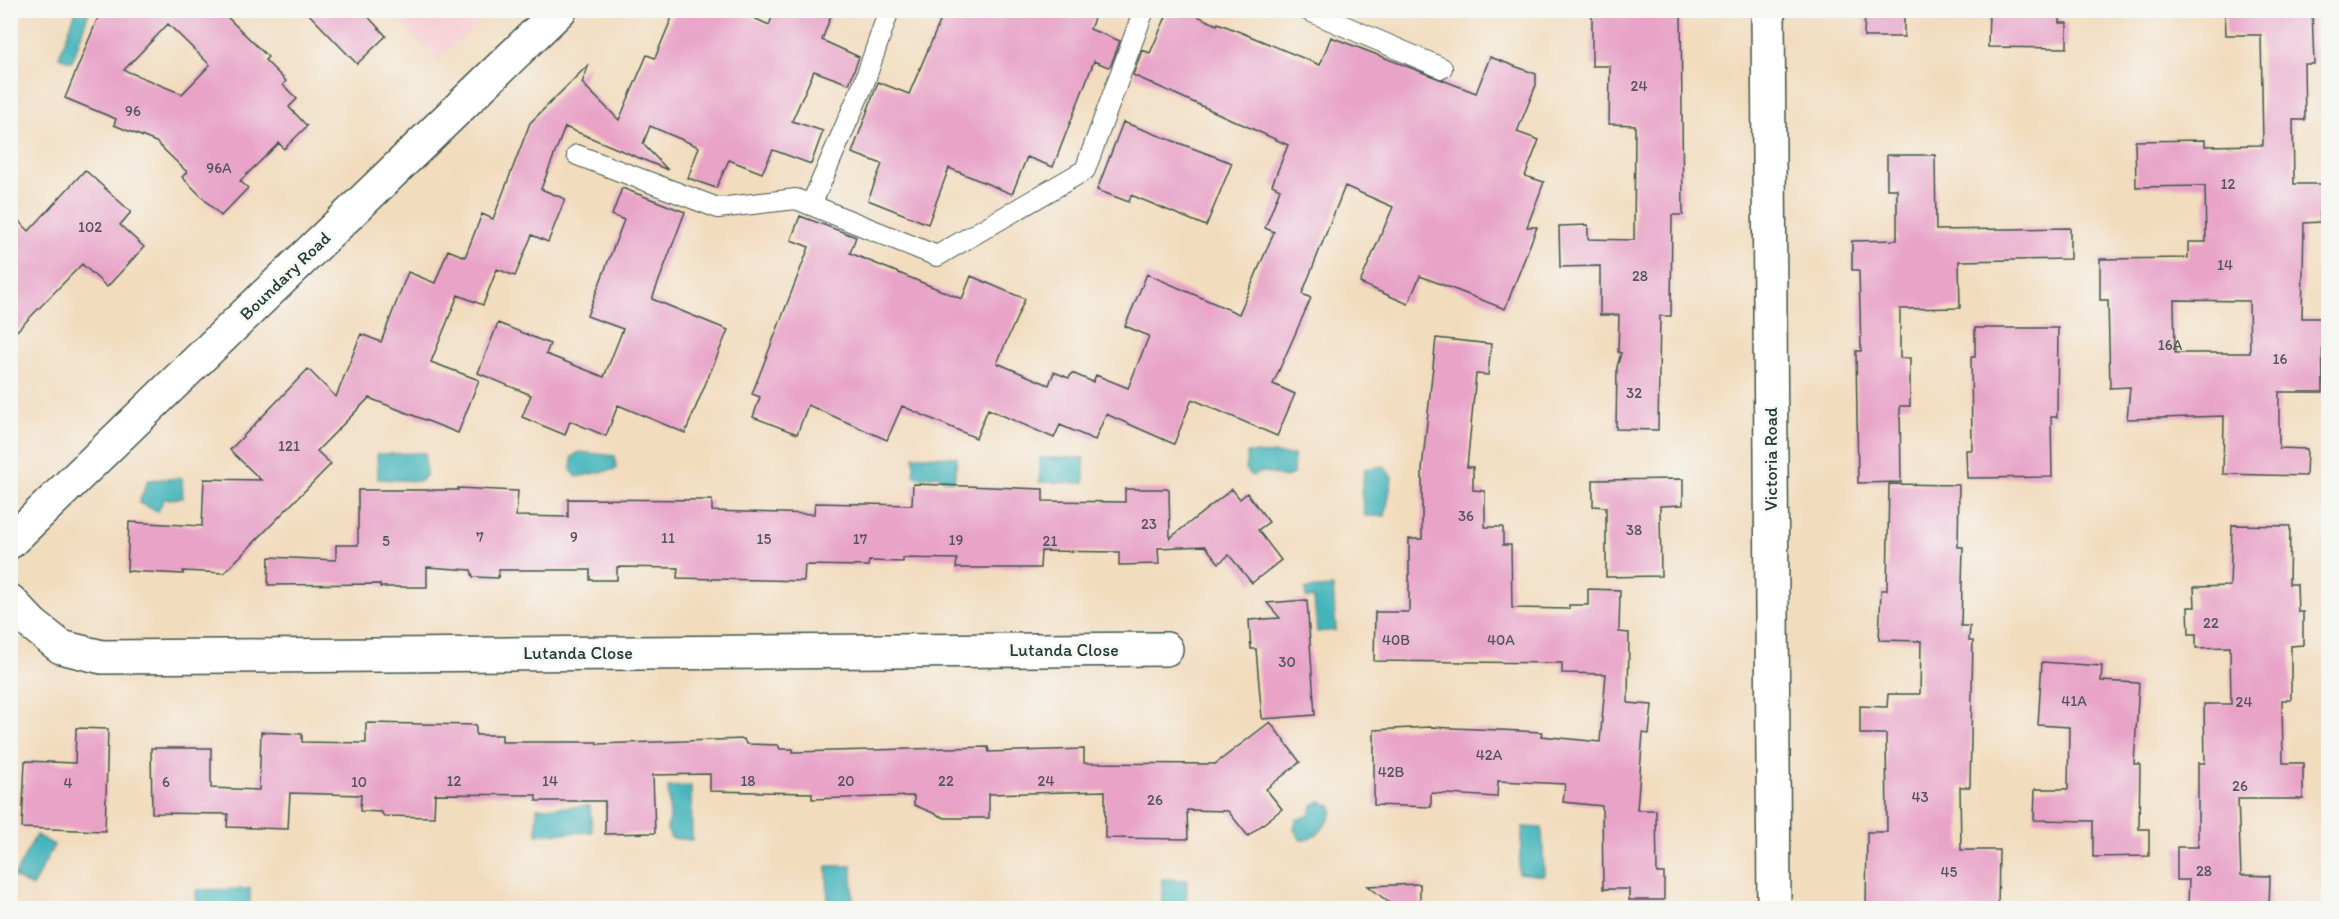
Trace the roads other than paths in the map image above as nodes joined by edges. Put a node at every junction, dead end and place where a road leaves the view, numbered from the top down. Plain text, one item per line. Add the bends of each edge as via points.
1 (560, 10) edge
2 (890, 10) edge
3 (1144, 10) edge
4 (1307, 10) edge
5 (1768, 10) edge
6 (1442, 68) dead end
7 (577, 155) dead end
8 (812, 205) junction
9 (10, 542) edge
10 (10, 601) edge
11 (1166, 649) dead end
12 (1773, 909) edge

1 - 9 street, Boundary Road
2 - 8 lane
3 - 8 lane via 1085,170 937,256
4 - 6 lane
5 - 12 street, Victoria Road
7 - 8 lane via 718,208 796,199
10 - 11 street, Lutanda Close via 61,647 102,657

